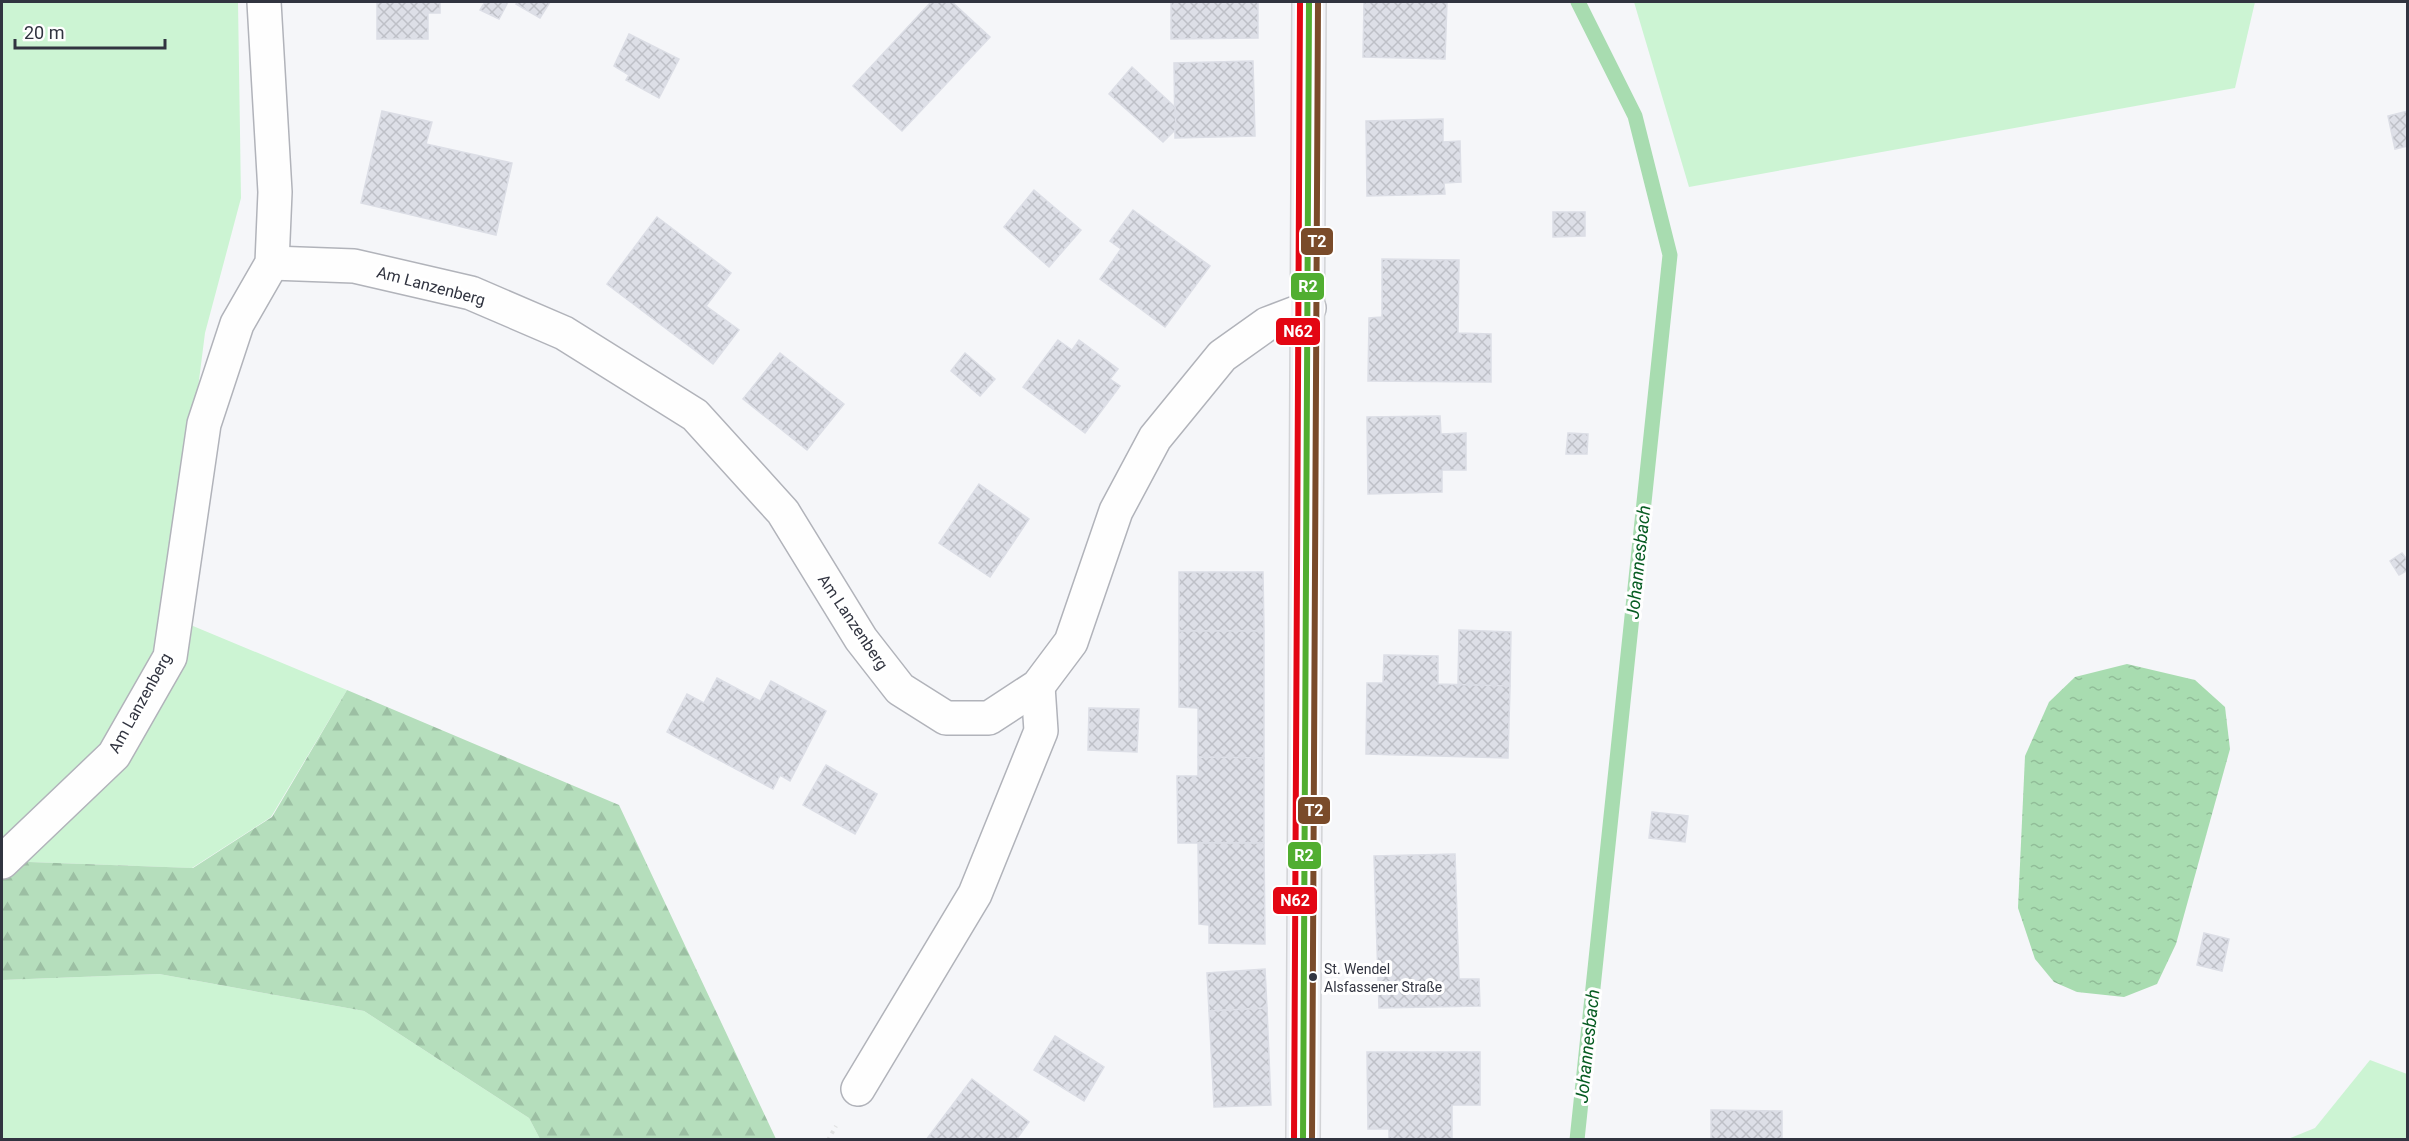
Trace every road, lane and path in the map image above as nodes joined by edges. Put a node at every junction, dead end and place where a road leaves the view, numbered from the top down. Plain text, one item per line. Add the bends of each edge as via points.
1 (264, 2) edge
2 (1310, 2) edge
3 (272, 262) junction
4 (1309, 308) junction
5 (1038, 686) junction
6 (2, 862) edge
7 (858, 1089) dead end
8 (1304, 1140) edge

1 - 3 street, Am Lanzenberg via 275,192
2 - 4 main road
3 - 5 street, Am Lanzenberg via 354,266 471,293 564,333 695,415 783,512 861,639 900,689 946,718 989,718
3 - 6 street, Am Lanzenberg via 237,324 204,424 170,657 114,754
4 - 5 street, Am Lanzenberg via 1267,324 1222,356 1155,438 1116,511 1071,642
4 - 8 main road
5 - 7 street via 1041,731 975,894

